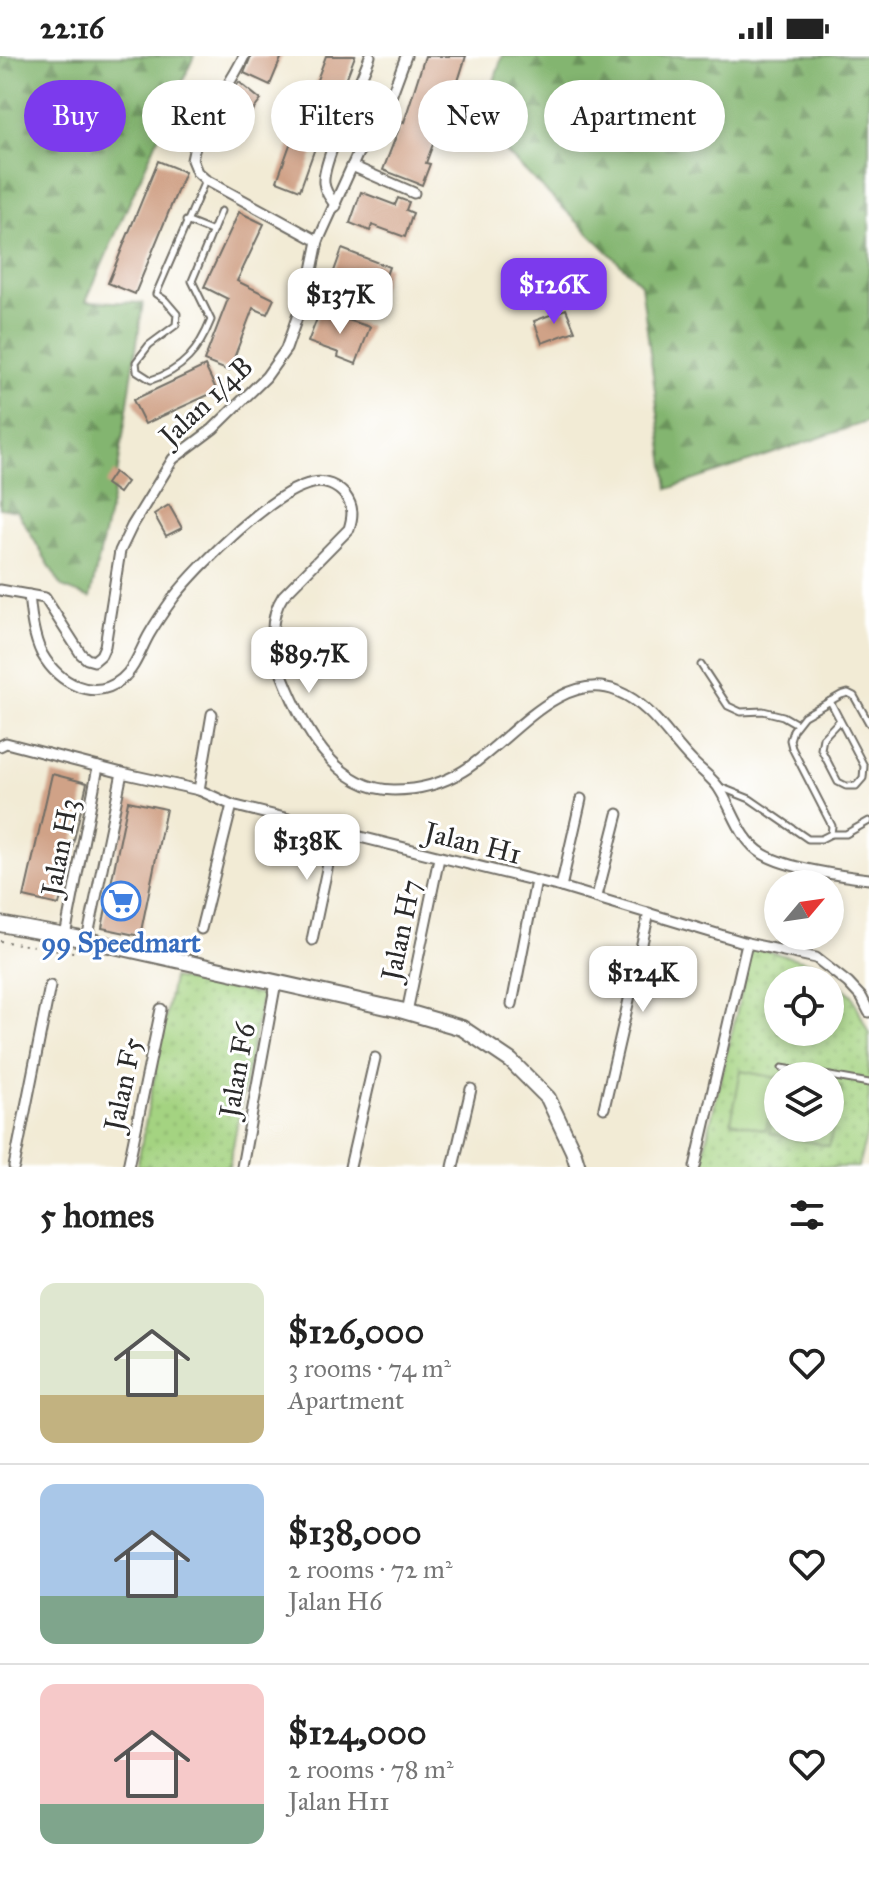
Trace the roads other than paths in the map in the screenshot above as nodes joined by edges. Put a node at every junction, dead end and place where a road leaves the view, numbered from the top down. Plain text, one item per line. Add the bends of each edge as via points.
1 (244, 56) edge
2 (370, 56) edge
3 (406, 56) edge
4 (352, 166) junction
5 (206, 180) junction
6 (414, 193) dead end
7 (336, 206) junction
8 (221, 211) dead end
9 (186, 221) junction
10 (211, 231) junction
11 (318, 241) junction
12 (310, 280) junction
13 (367, 304) dead end
14 (0, 590) edge
15 (29, 595) junction
16 (701, 665) dead end
17 (830, 701) junction
18 (212, 714) dead end
19 (840, 720) junction
20 (869, 723) edge
21 (797, 724) junction
22 (0, 746) edge
23 (98, 767) junction
24 (122, 773) junction
25 (719, 786) junction
26 (199, 790) junction
27 (581, 799) dead end
28 (232, 805) junction
29 (618, 814) dead end
30 (869, 821) edge
31 (335, 831) junction
32 (831, 834) junction
33 (439, 858) junction
34 (869, 879) edge
35 (536, 881) junction
36 (561, 887) junction
37 (597, 896) junction
38 (649, 913) junction
39 (0, 922) edge
40 (201, 929) dead end
41 (65, 936) junction
42 (87, 940) junction
43 (312, 940) dead end
44 (747, 943) junction
45 (276, 982) junction
46 (50, 986) dead end
47 (866, 996) edge
48 (512, 1004) dead end
49 (161, 1009) dead end
50 (407, 1012) junction
51 (869, 1012) edge
52 (375, 1058) dead end
53 (844, 1079) edge
54 (869, 1083) edge
55 (471, 1089) dead end
56 (604, 1108) dead end
57 (354, 1166) edge
58 (14, 1167) edge
59 (128, 1167) edge
60 (242, 1167) edge
61 (453, 1167) edge
62 (578, 1167) edge
63 (695, 1167) edge

1 - 5 street via 203,121 194,148 192,160
2 - 7 street via 328,159 324,187
3 - 4 street, Jalan 1/4B via 382,121
4 - 6 street
4 - 7 street, Jalan 1/4B
5 - 9 lane
5 - 11 street
7 - 11 street, Jalan 1/4B
8 - 10 lane
9 - 10 lane
9 - 10 lane via 156,294 177,314 176,325 136,362 137,371 151,380 186,363 208,329 211,320 192,281
11 - 12 street, Jalan 1/4B
12 - 13 street
12 - 15 street, Jalan 1/4B via 286,349 266,377 173,459 132,526 120,551 101,655 87,659 45,598
14 - 15 street, Jalan 1/4B
15 - 25 street via 42,653 56,673 75,687 95,691 110,686 134,665 174,597 212,553 292,491 324,482 350,502 349,529 283,596 271,624 291,698 332,763 378,790 437,784 498,747 549,702 585,687 613,689 637,701
16 - 21 lane via 728,706
17 - 19 lane
17 - 20 lane via 848,693 854,696
17 - 21 lane
18 - 26 street
19 - 19 lane via 864,766 856,786 838,782 821,749 823,738
21 - 32 lane via 792,748 825,809
22 - 23 street, Jalan H1 via 6,743
23 - 24 street, Jalan H1
23 - 41 street, Jalan H3
24 - 26 street, Jalan H1
24 - 42 street, Jalan H3
25 - 32 lane via 750,799 808,839
25 - 34 street via 748,842 765,855
26 - 28 street, Jalan H1
27 - 36 street
28 - 31 street, Jalan H1
28 - 40 street
29 - 37 street
30 - 32 lane via 846,834
31 - 33 street, Jalan H1
31 - 43 street
33 - 35 street, Jalan H1
33 - 50 street, Jalan H7
35 - 36 street, Jalan H1
35 - 48 street
36 - 37 street, Jalan H1
37 - 38 street, Jalan H1
38 - 44 street, Jalan H1
38 - 56 street
39 - 41 main road
41 - 42 main road
42 - 45 main road
44 - 47 street, Jalan H1 via 816,958
44 - 63 street
45 - 50 main road
45 - 60 street, Jalan F6
46 - 58 street
47 - 51 street, Jalan H1
49 - 59 street, Jalan F5
50 - 62 main road via 462,1028 511,1061 548,1098
52 - 57 street
53 - 54 lane
55 - 61 street

